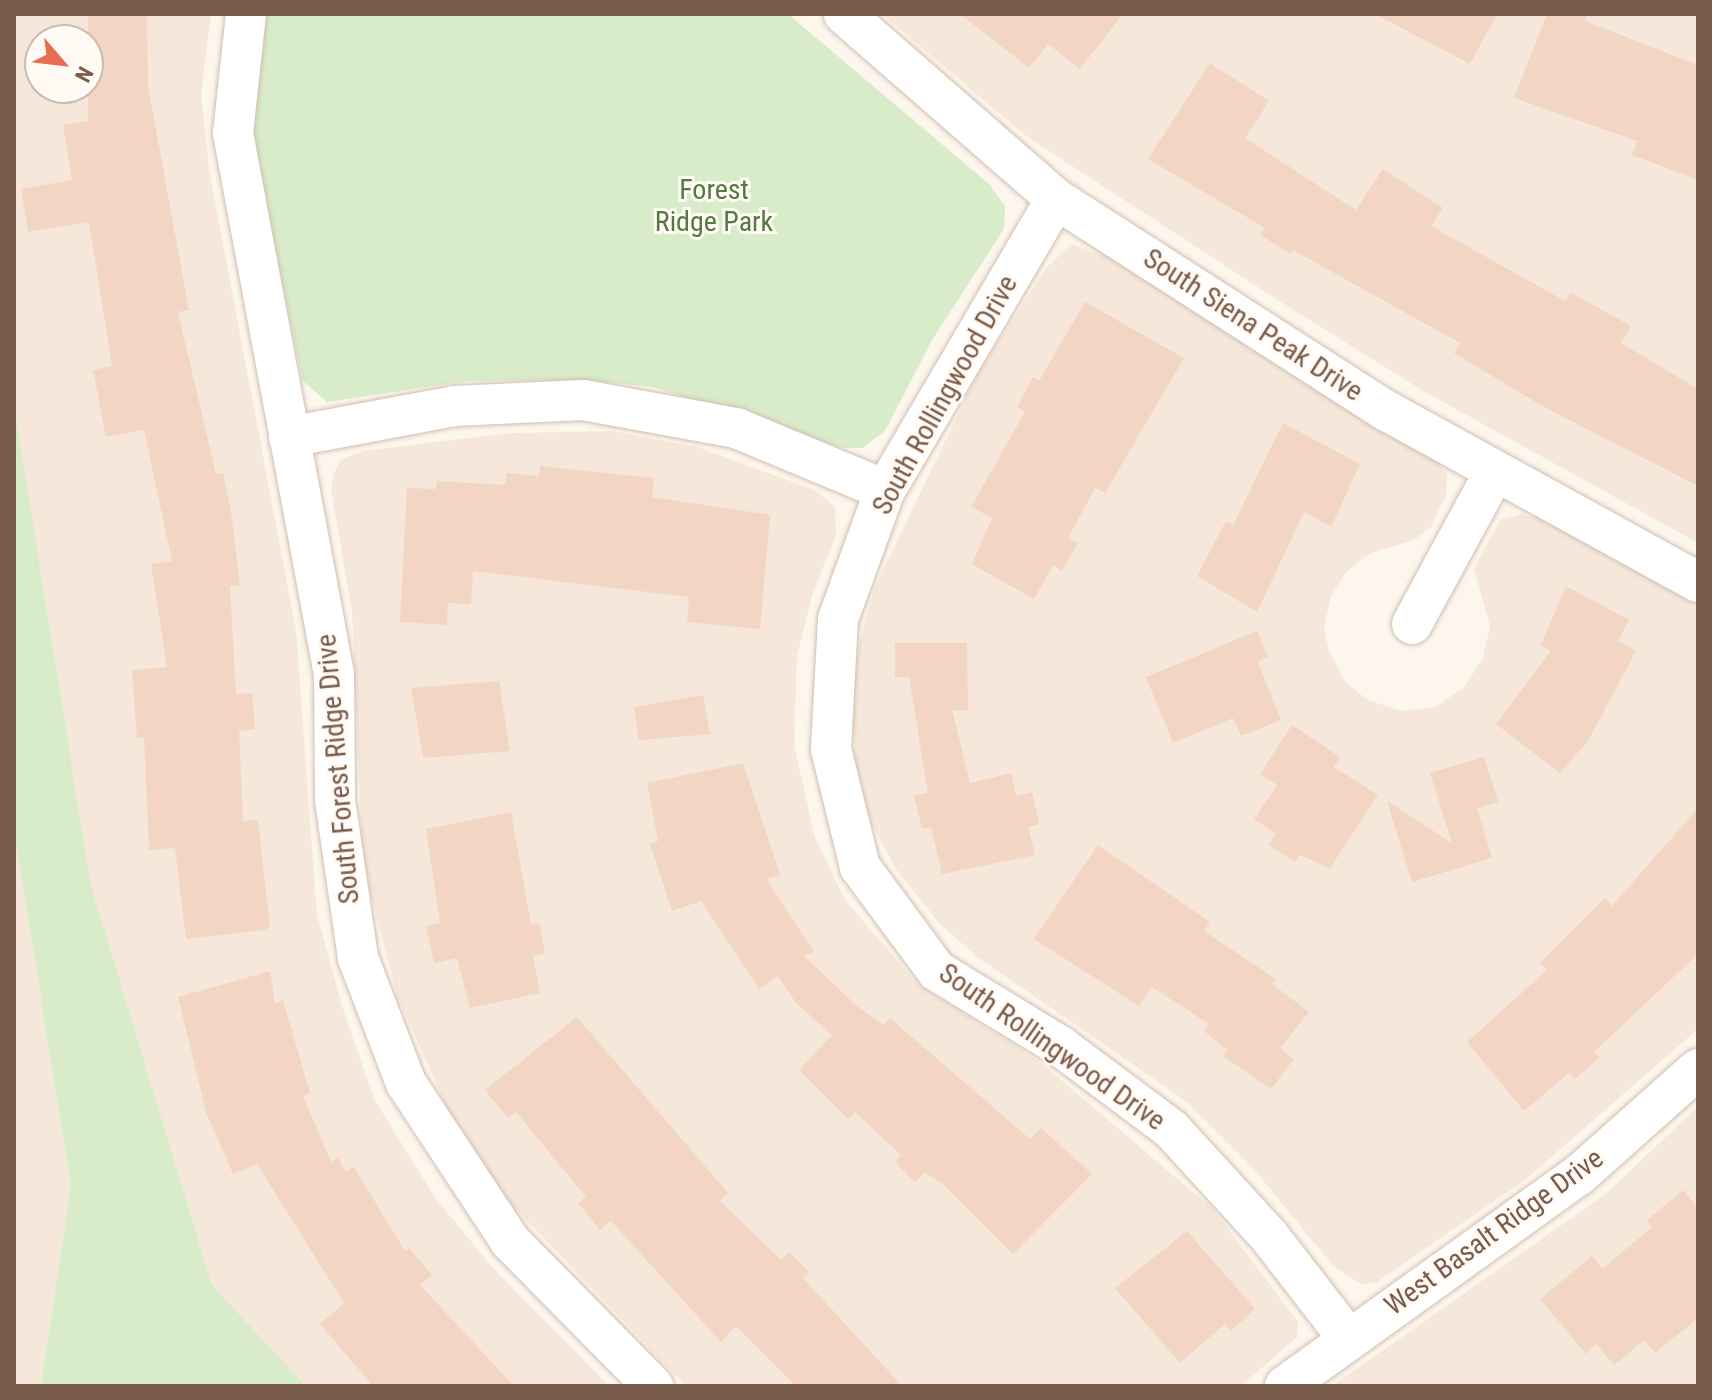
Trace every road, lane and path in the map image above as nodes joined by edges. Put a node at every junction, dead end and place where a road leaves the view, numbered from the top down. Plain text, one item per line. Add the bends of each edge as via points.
1 (246, 14) edge
2 (844, 14) edge
3 (1056, 199) junction
4 (289, 437) junction
5 (1494, 473) junction
6 (885, 490) junction
7 (1698, 582) edge
8 (1412, 624) dead end
9 (1698, 1069) edge
10 (1347, 1337) junction
11 (653, 1386) edge
12 (1285, 1386) edge

1 - 4 street, South Forest Ridge Drive via 233,133
2 - 3 street, South Siena Peak Drive
3 - 5 street, South Siena Peak Drive
3 - 6 street, South Rollingwood Drive
4 - 6 street via 454,406 583,400 736,428
4 - 11 street, South Forest Ridge Drive via 334,674 335,800 358,958 400,1069 510,1241
5 - 7 street, South Siena Peak Drive
5 - 8 street
6 - 10 street, South Rollingwood Drive via 838,619 831,749 860,867 937,971 1060,1046 1171,1129 1269,1236
9 - 10 street, West Basalt Ridge Drive via 1579,1175
10 - 12 street, West Basalt Ridge Drive

